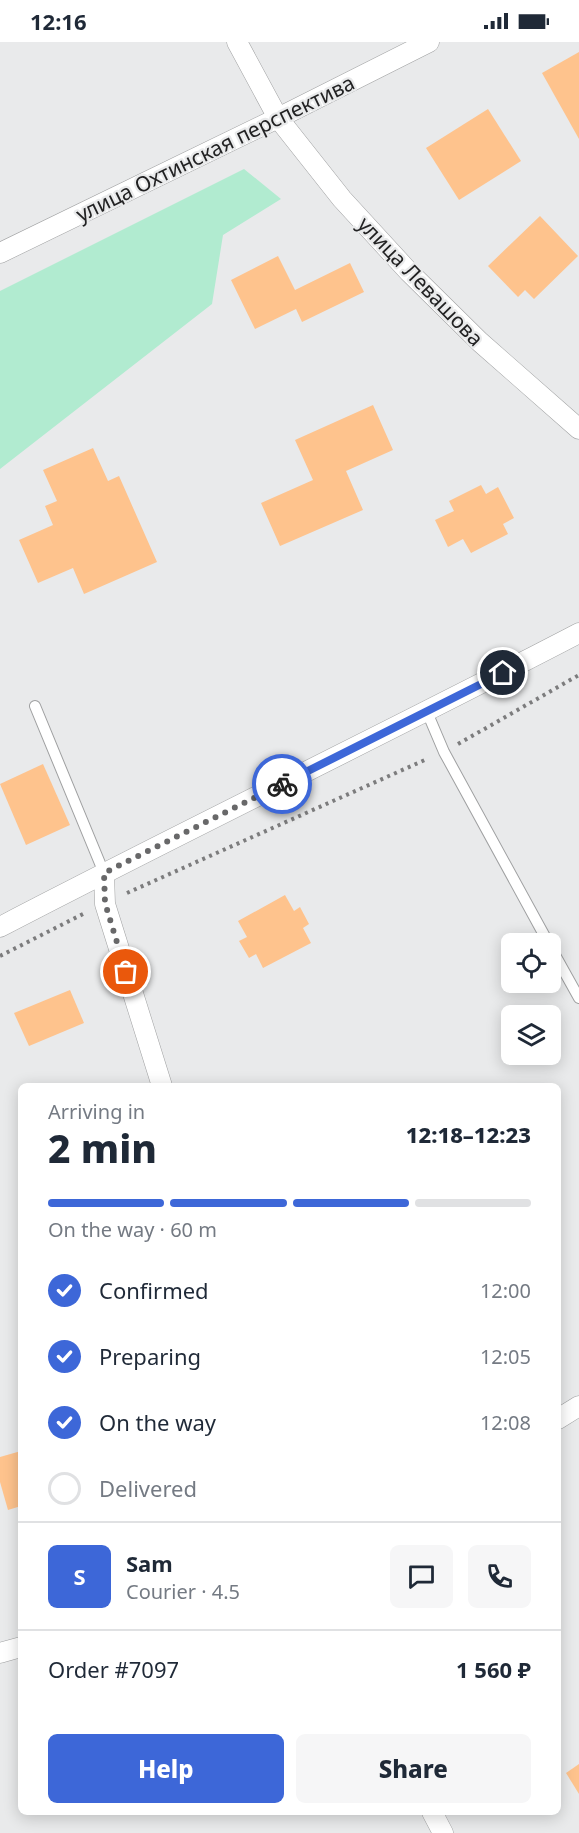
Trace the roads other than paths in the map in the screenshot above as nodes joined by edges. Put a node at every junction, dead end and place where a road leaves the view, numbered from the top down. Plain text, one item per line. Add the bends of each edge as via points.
1 (237, 42) edge
2 (429, 42) edge
3 (278, 118) junction
4 (0, 252) edge
5 (579, 429) edge
6 (579, 633) edge
7 (35, 706) dead end
8 (428, 712) junction
9 (104, 873) junction
10 (0, 927) edge
11 (543, 933) edge
12 (561, 965) edge
13 (579, 998) edge
14 (161, 1083) edge
15 (579, 1406) edge
16 (561, 1417) edge
17 (18, 1648) edge
18 (0, 1653) edge
19 (434, 1815) edge
20 (443, 1833) edge

1 - 3 street, улица Левашова
2 - 3 street, улица Охтинская перспектива
3 - 4 street, улица Охтинская перспектива
3 - 5 street, улица Левашова via 342,200 409,272 480,342
6 - 8 street
7 - 9 lane
8 - 9 street
8 - 11 lane via 444,752
9 - 10 street
9 - 14 street via 105,903
12 - 13 lane
15 - 16 street
17 - 18 street
19 - 20 street

